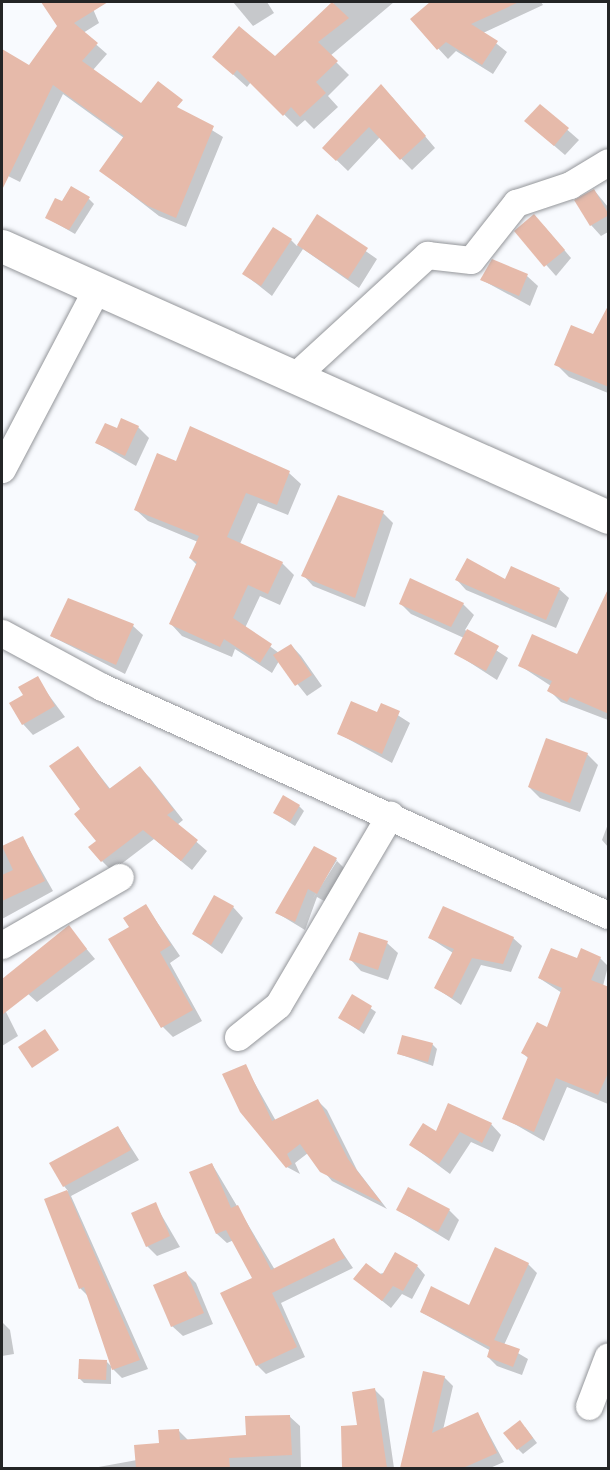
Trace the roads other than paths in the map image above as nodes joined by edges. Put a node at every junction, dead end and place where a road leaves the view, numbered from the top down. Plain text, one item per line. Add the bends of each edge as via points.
1 (609, 162) edge
2 (2, 246) edge
3 (97, 288) junction
4 (296, 375) junction
5 (2, 469) edge
6 (609, 517) edge
7 (2, 633) edge
8 (390, 815) junction
9 (120, 878) dead end
10 (609, 915) edge
11 (2, 945) edge
12 (238, 1037) dead end
13 (609, 1356) edge
14 (589, 1406) dead end

1 - 4 street via 589,177 516,203 471,260 427,255
2 - 3 street
3 - 4 street
3 - 5 street
4 - 6 street
7 - 8 street via 102,687
8 - 10 street
8 - 12 street via 278,1005
9 - 11 street
13 - 14 street

